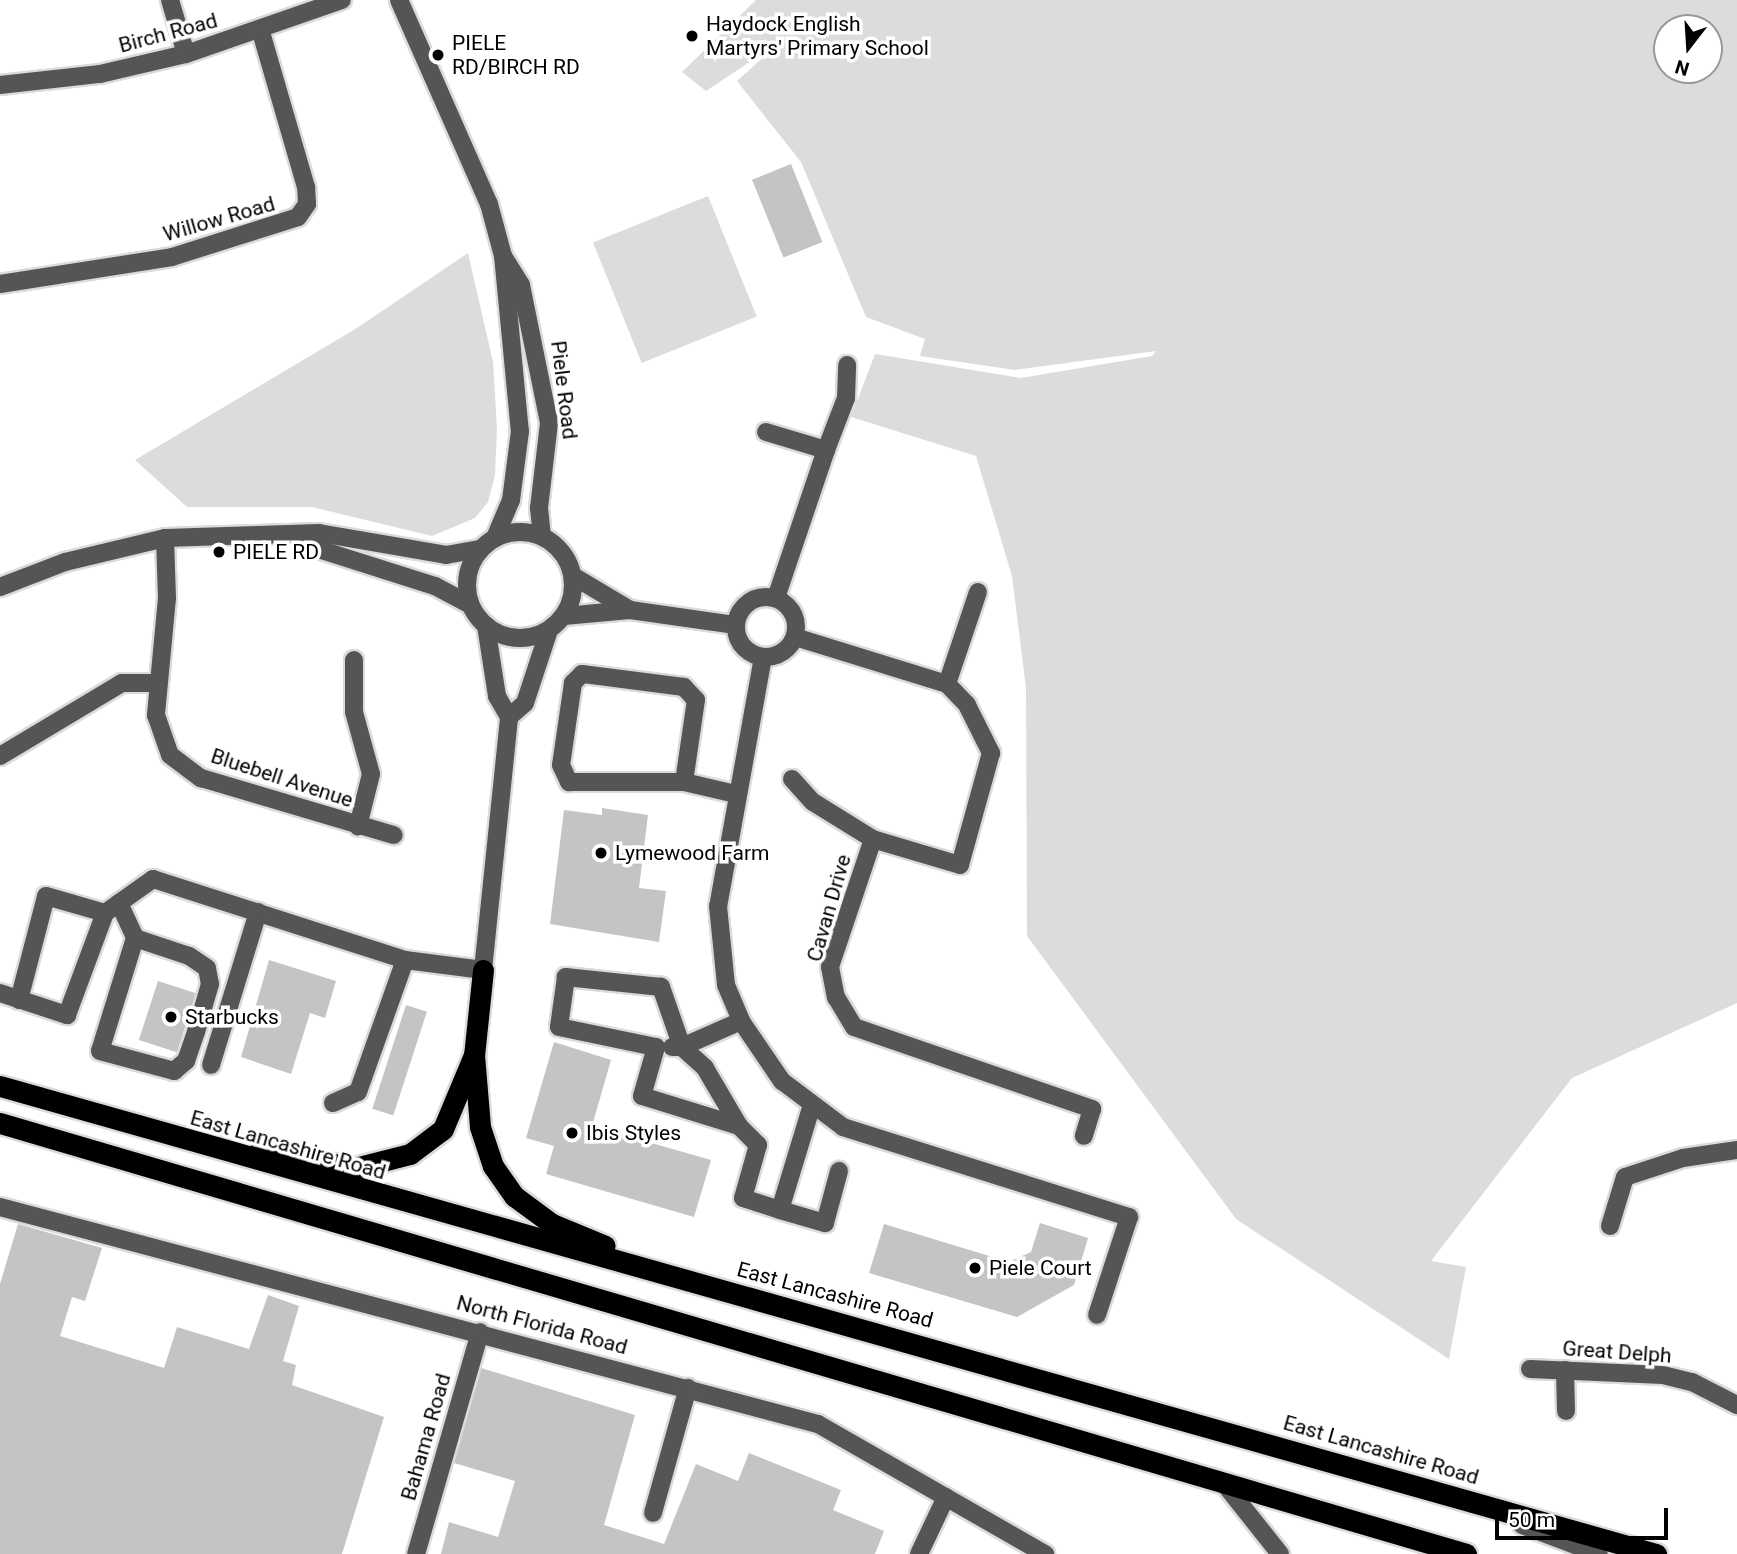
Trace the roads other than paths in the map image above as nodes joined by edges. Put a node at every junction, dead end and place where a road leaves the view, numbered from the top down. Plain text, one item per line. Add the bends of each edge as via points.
1 (170, 0) edge
2 (342, 0) edge
3 (399, 0) edge
4 (261, 32) junction
5 (186, 54) junction
6 (0, 85) edge
7 (503, 256) junction
8 (0, 284) edge
9 (847, 365) dead end
10 (766, 432) dead end
11 (827, 450) junction
12 (496, 536) junction
13 (542, 536) junction
14 (299, 537) junction
15 (165, 538) junction
16 (480, 549) junction
17 (573, 576) junction
18 (0, 587) edge
19 (978, 592) dead end
20 (776, 598) junction
21 (470, 605) junction
22 (630, 610) junction
23 (564, 615) junction
24 (736, 625) junction
25 (486, 626) junction
26 (550, 630) junction
27 (795, 637) junction
28 (763, 657) junction
29 (354, 660) dead end
30 (158, 683) junction
31 (947, 684) junction
32 (509, 717) junction
33 (0, 756) edge
34 (792, 779) dead end
35 (684, 782) junction
36 (736, 794) junction
37 (358, 826) junction
38 (394, 835) dead end
39 (873, 839) junction
40 (112, 908) junction
41 (258, 912) junction
42 (135, 938) junction
43 (405, 960) junction
44 (483, 970) junction
45 (0, 993) edge
46 (19, 1000) junction
47 (741, 1021) junction
48 (656, 1047) junction
49 (682, 1047) junction
50 (474, 1055) junction
51 (211, 1065) dead end
52 (0, 1086) edge
53 (333, 1103) dead end
54 (811, 1108) junction
55 (99, 1118) junction
56 (0, 1123) edge
57 (739, 1126) junction
58 (1084, 1136) dead end
59 (1737, 1150) edge
60 (839, 1171) dead end
61 (0, 1207) edge
62 (780, 1210) junction
63 (1610, 1226) dead end
64 (674, 1276) junction
65 (1097, 1315) dead end
66 (480, 1332) junction
67 (1530, 1369) dead end
68 (1565, 1370) junction
69 (688, 1388) junction
70 (1737, 1405) edge
71 (1566, 1411) dead end
72 (1413, 1485) junction
73 (1226, 1486) junction
74 (946, 1497) junction
75 (653, 1513) dead end
76 (416, 1554) edge
77 (919, 1554) edge
78 (1045, 1554) edge
79 (1280, 1554) edge
80 (1466, 1554) edge
81 (1599, 1554) edge
82 (1656, 1554) edge

1 - 5 street
2 - 4 street, Birch Road
3 - 7 street, Piele Road via 489,204
4 - 5 street, Birch Road
4 - 8 street, Willow Road via 306,187 307,204 298,217 172,257
5 - 6 street, Birch Road via 100,74
7 - 12 street, Piele Road via 520,431 511,500
7 - 13 street, Piele Road via 521,285 549,423 539,508
9 - 11 street
10 - 11 street
11 - 20 street
12 - 13 street via 514,531
12 - 16 street
13 - 17 street via 563,552
14 - 15 street
14 - 16 street via 319,533 446,555
14 - 21 street via 315,548 435,586
15 - 18 street via 65,562
15 - 30 street, Bluebell Avenue via 167,598
16 - 21 street via 467,575
17 - 22 street
17 - 23 street
19 - 31 street
20 - 24 street via 749,601
20 - 27 street via 794,614
21 - 25 street
22 - 23 street
22 - 24 street
23 - 26 street
24 - 28 street via 741,643
25 - 26 street via 515,638
25 - 32 street via 497,696
26 - 32 street via 525,703
27 - 28 street via 786,650
27 - 31 street
28 - 36 street
29 - 37 street via 354,712 371,774
30 - 33 street via 122,683
30 - 37 street, Bluebell Avenue via 156,715 170,755 201,778
31 - 39 street, Cavan Drive via 967,705 991,753 960,865
32 - 44 street
34 - 39 street via 813,802
35 - 35 street via 569,782 561,765 573,683 582,674 684,687 696,700
35 - 36 street
36 - 47 street via 718,906 726,985
37 - 38 street, Bluebell Avenue
39 - 58 street, Cavan Drive via 830,967 836,998 854,1027 1092,1109
40 - 41 street via 153,879
40 - 42 street
40 - 46 street via 67,1015
40 - 46 street via 47,896
41 - 43 street
41 - 51 street
42 - 42 street via 189,956 206,968 210,984 196,1032 186,1061 174,1071 100,1051
43 - 44 street
43 - 53 street via 358,1092
44 - 50 highway
45 - 46 street
47 - 49 street
47 - 54 street via 782,1081
48 - 49 street
48 - 49 street via 559,1027 566,977 661,987
48 - 57 street via 642,1096
49 - 57 street via 705,1068
50 - 55 highway via 443,1129 410,1154 355,1168
50 - 64 highway via 480,1127 493,1166 514,1196 552,1224
52 - 55 highway, East Lancashire Road
54 - 62 street
54 - 65 street via 844,1127 1129,1217
55 - 64 highway, East Lancashire Road
56 - 73 highway
57 - 62 street via 758,1145 743,1198
59 - 63 street via 1683,1157 1625,1177
60 - 62 street via 825,1223
61 - 66 street, North Florida Road
64 - 72 highway, East Lancashire Road
66 - 69 street, North Florida Road
66 - 76 street, Bahama Road
67 - 68 street, Great Delph
68 - 70 street, Great Delph via 1663,1375 1692,1382
68 - 71 street
69 - 74 street, North Florida Road via 818,1424
69 - 75 street
72 - 81 street
72 - 82 highway, East Lancashire Road
73 - 79 street
73 - 80 highway
74 - 77 street
74 - 78 street, North Florida Road

